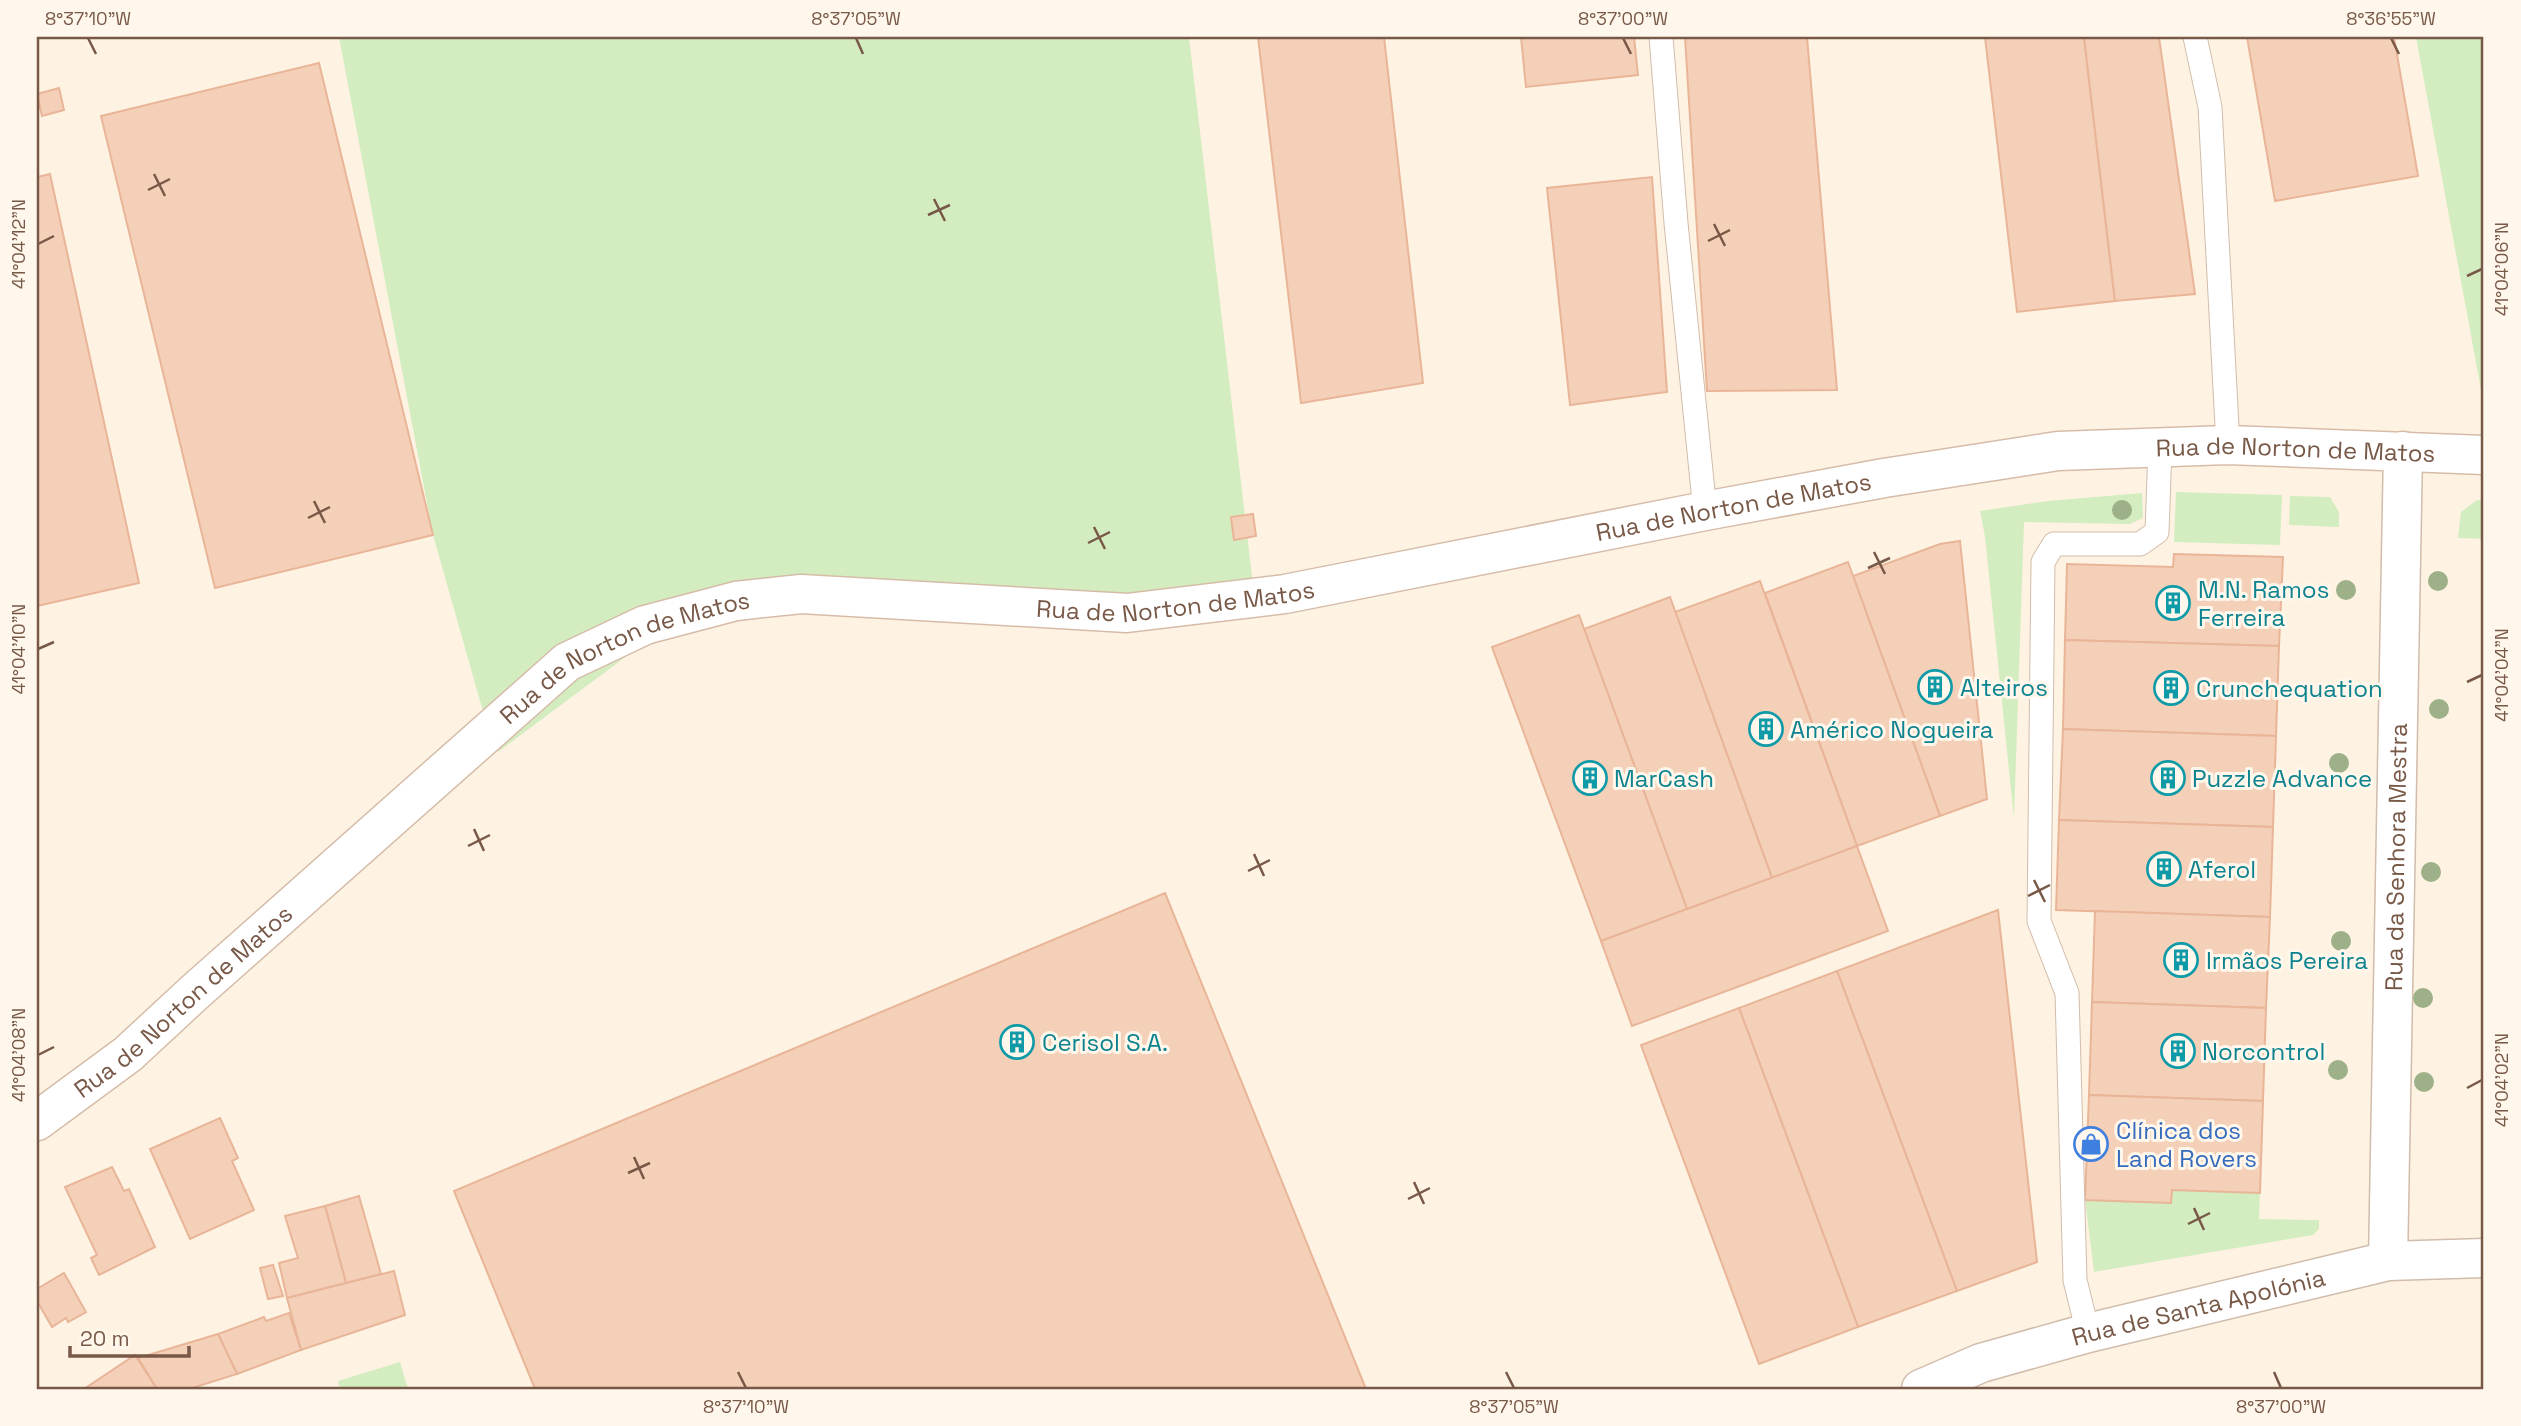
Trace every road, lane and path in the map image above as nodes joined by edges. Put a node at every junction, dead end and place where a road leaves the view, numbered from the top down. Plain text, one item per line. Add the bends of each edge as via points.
1 (1661, 37) edge
2 (2195, 37) edge
3 (2228, 445) junction
4 (2160, 448) junction
5 (2403, 452) junction
6 (2484, 455) edge
7 (1706, 511) junction
8 (37, 1121) edge
9 (2484, 1258) edge
10 (2388, 1261) junction
11 (2088, 1333) junction
12 (1921, 1389) edge

1 - 7 lane
2 - 3 lane via 2210,107
3 - 4 street, Rua de Norton de Matos
3 - 5 street, Rua de Norton de Matos
4 - 7 street, Rua de Norton de Matos via 2058,451
4 - 11 lane via 2157,532 2140,544 2054,544 2043,562 2039,921 2067,993 2075,1280
5 - 6 street, Rua de Norton de Matos
5 - 10 street, Rua da Senhora Mestra
7 - 8 street, Rua de Norton de Matos via 1285,594 1127,612 801,594 737,601 645,625 567,662 128,1054
9 - 10 street, Rua de Santa Apolónia
10 - 11 street, Rua de Santa Apolónia
11 - 12 street, Rua de Santa Apolónia via 1981,1363

